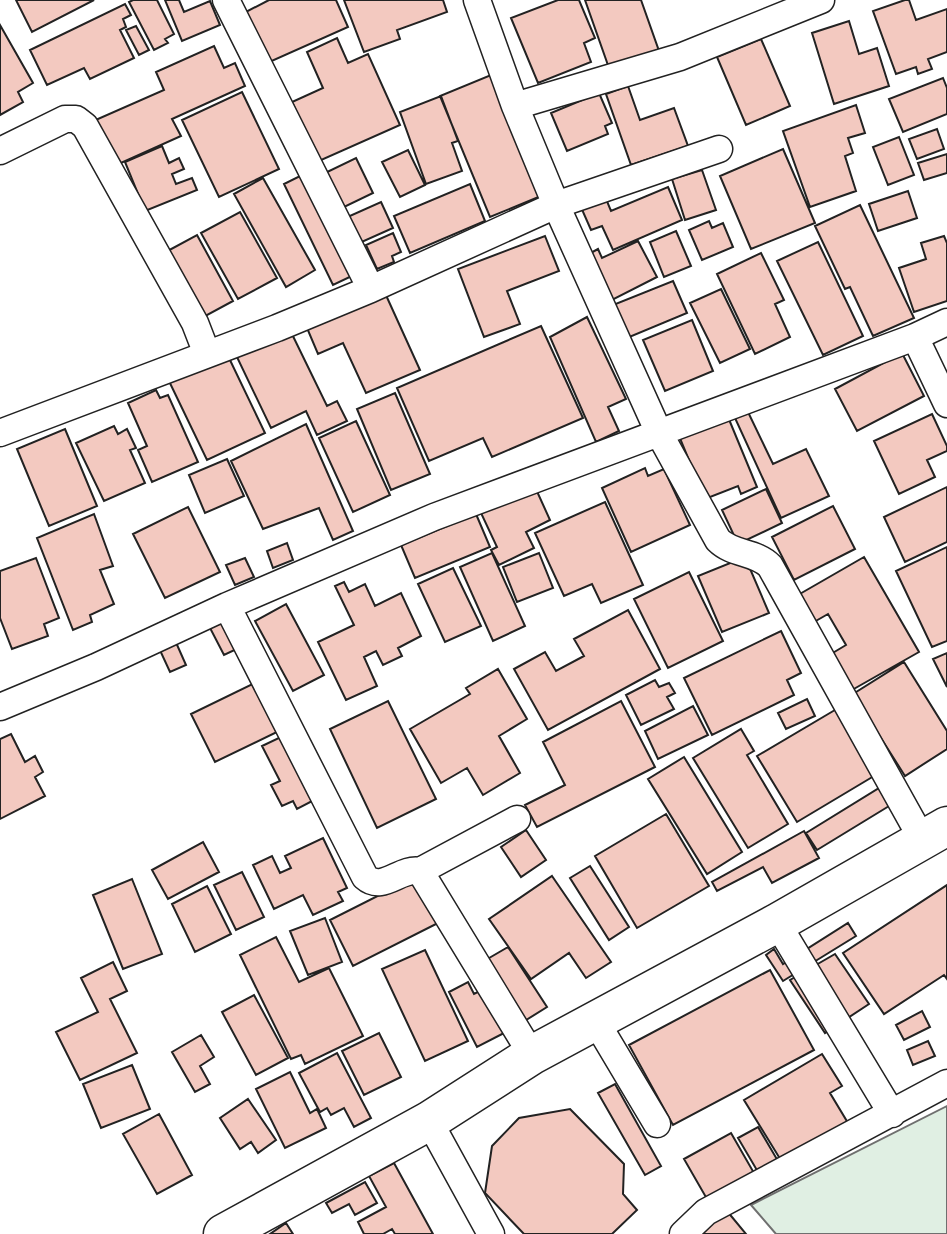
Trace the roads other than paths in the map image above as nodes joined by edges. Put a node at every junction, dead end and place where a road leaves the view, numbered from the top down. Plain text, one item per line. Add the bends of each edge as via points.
1 (226, 0) edge
2 (477, 0) edge
3 (821, 0) edge
4 (515, 106) junction
5 (719, 149) dead end
6 (0, 150) edge
7 (556, 205) junction
8 (371, 289) junction
9 (947, 322) edge
10 (915, 337) junction
11 (207, 354) junction
12 (947, 404) edge
13 (0, 433) edge
14 (659, 433) junction
15 (227, 606) junction
16 (0, 707) edge
17 (517, 819) dead end
18 (935, 833) edge
19 (420, 871) junction
20 (777, 923) junction
21 (595, 1020) junction
22 (532, 1055) junction
23 (947, 1083) edge
24 (892, 1114) junction
25 (429, 1121) junction
26 (657, 1124) dead end
27 (223, 1234) edge
28 (491, 1234) edge
29 (683, 1234) edge

1 - 8 street
2 - 4 street
3 - 4 street via 680,57
4 - 7 street
5 - 7 street
6 - 11 street via 65,119 76,119 85,126 195,323
7 - 8 street
7 - 14 street
8 - 11 street
9 - 10 street
10 - 12 street
10 - 14 street
11 - 13 street
14 - 15 street via 434,517
14 - 18 street via 718,540 725,547 762,558 770,566
15 - 16 street
15 - 19 street via 365,877 381,883
17 - 19 street
18 - 20 highway
19 - 22 street
20 - 21 highway
20 - 24 street
21 - 22 highway
21 - 26 street
22 - 25 highway
23 - 24 street
24 - 29 street via 706,1212
25 - 27 highway
25 - 28 street

